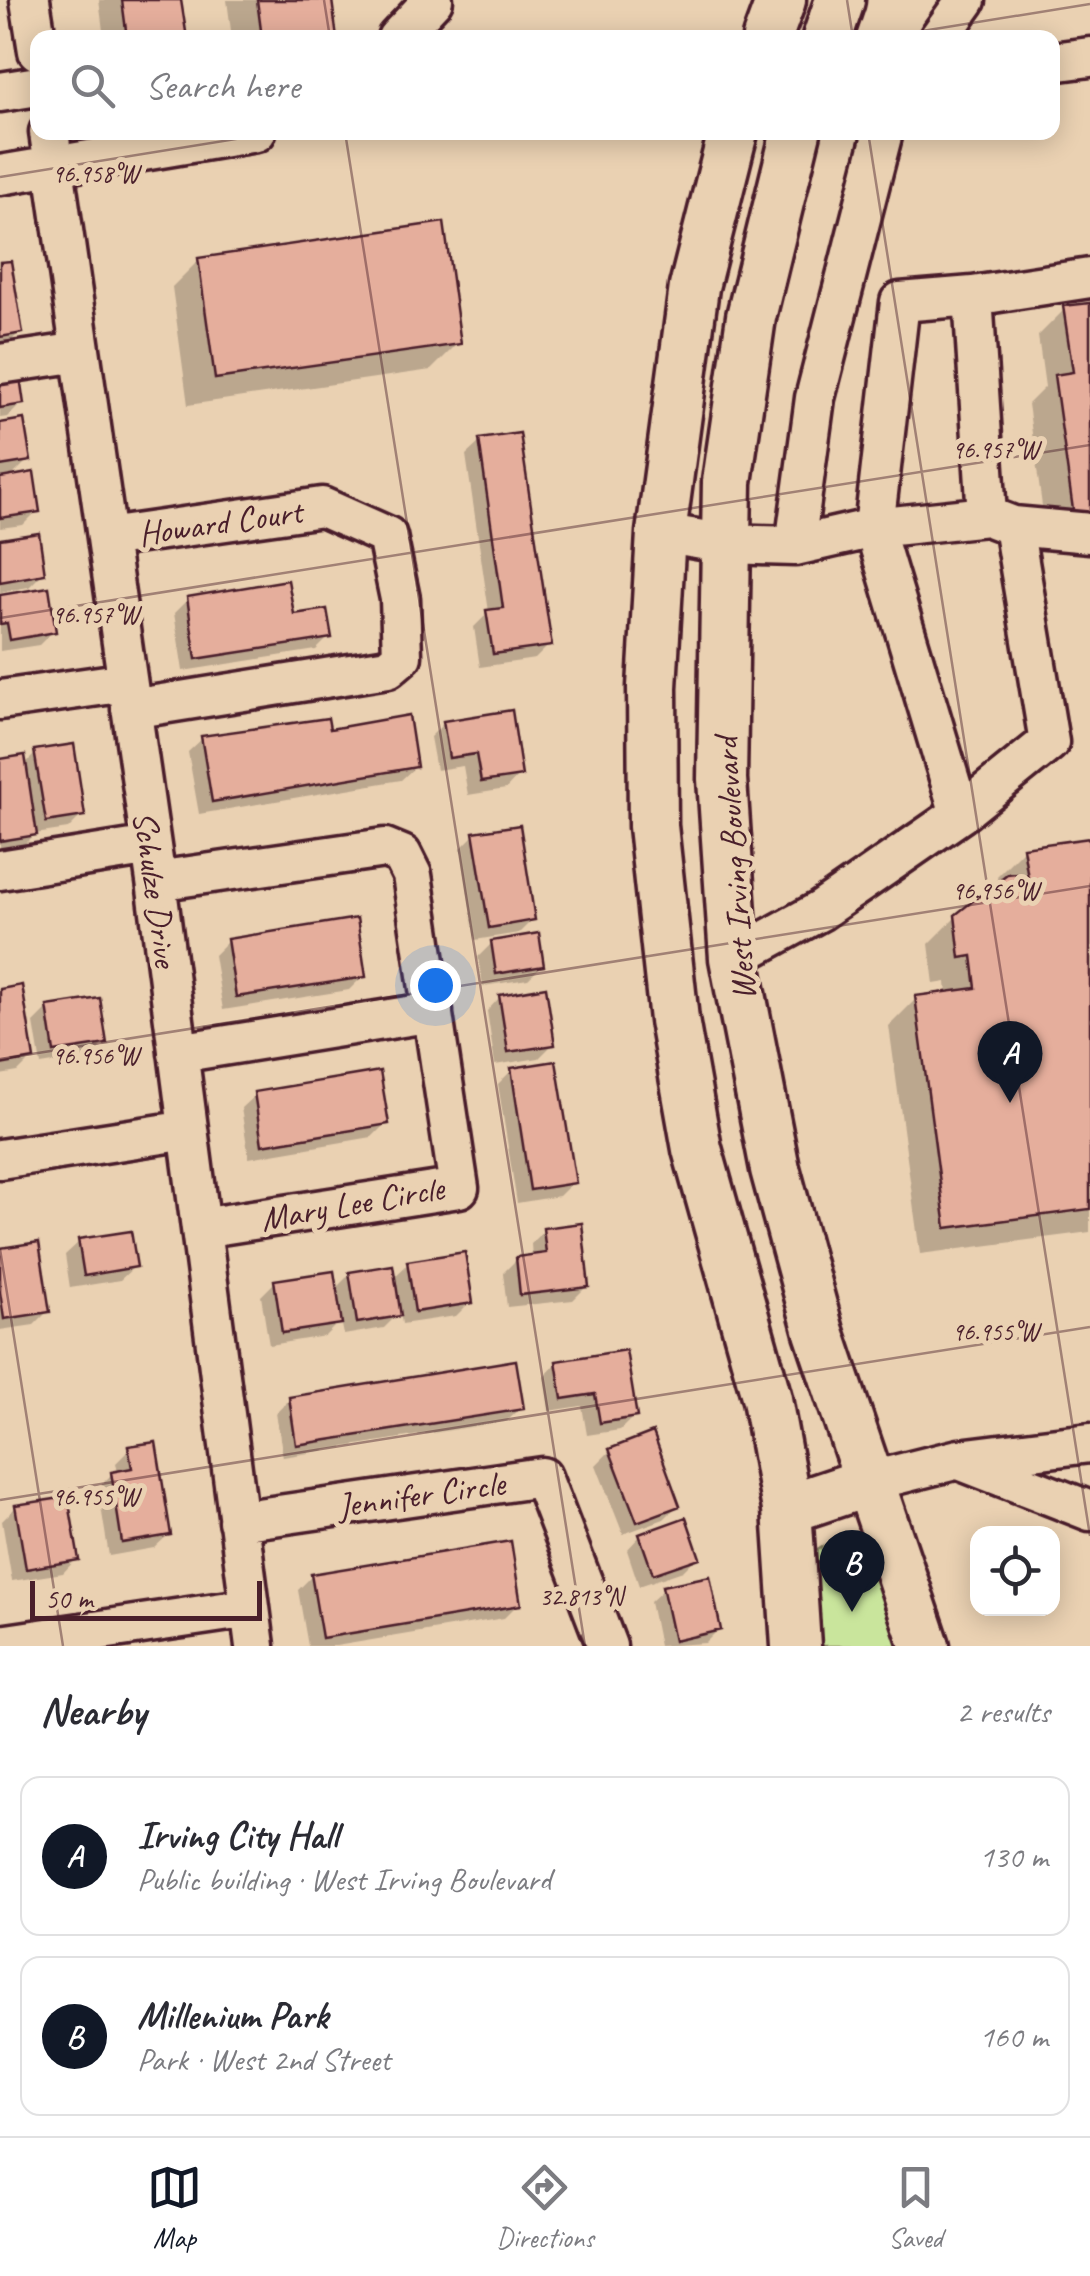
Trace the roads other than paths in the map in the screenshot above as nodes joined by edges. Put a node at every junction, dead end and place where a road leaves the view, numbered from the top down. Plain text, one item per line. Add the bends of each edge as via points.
1 (30, 0) edge
2 (433, 0) edge
3 (781, 0) edge
4 (840, 0) edge
5 (966, 0) edge
6 (35, 30) edge
7 (404, 30) edge
8 (770, 30) edge
9 (829, 30) edge
10 (945, 30) edge
11 (1090, 57) edge
12 (1060, 61) edge
13 (30, 87) edge
14 (0, 92) edge
15 (165, 140) edge
16 (731, 140) edge
17 (794, 140) edge
18 (881, 140) edge
19 (52, 150) edge
20 (0, 175) edge
21 (1090, 278) edge
22 (842, 290) junction
23 (973, 296) junction
24 (900, 302) junction
25 (80, 352) junction
26 (0, 364) edge
27 (1000, 521) junction
28 (874, 528) junction
29 (1090, 533) edge
30 (661, 534) junction
31 (107, 538) junction
32 (726, 544) junction
33 (795, 546) junction
34 (129, 696) junction
35 (0, 700) edge
36 (960, 814) junction
37 (153, 863) junction
38 (0, 870) edge
39 (734, 958) junction
40 (432, 1012) junction
41 (178, 1053) junction
42 (188, 1130) junction
43 (0, 1158) edge
44 (201, 1228) junction
45 (1090, 1443) edge
46 (959, 1459) junction
47 (871, 1482) junction
48 (787, 1509) junction
49 (1090, 1511) edge
50 (238, 1521) junction
51 (250, 1608) junction
52 (595, 1644) edge
53 (0, 1646) edge
54 (255, 1646) edge
55 (796, 1646) edge
56 (926, 1646) edge

1 - 6 street
2 - 7 street
3 - 8 main road
4 - 9 main road
5 - 10 street
11 - 12 street
13 - 14 street
15 - 19 street
16 - 30 main road, West Irving Boulevard via 694,286
17 - 32 main road, West Irving Boulevard via 751,317 727,482
18 - 22 street
19 - 20 street
19 - 25 street, Schulze Drive
21 - 23 street
22 - 24 street
22 - 33 street via 815,398
23 - 24 street
23 - 27 street
24 - 28 street
25 - 26 street
25 - 31 street, Schulze Drive
27 - 28 street
27 - 29 street
27 - 36 street via 1049,742
28 - 33 street
28 - 36 street
30 - 32 street
30 - 48 main road, West Irving Boulevard via 653,826 674,1020 697,1149 767,1399
31 - 34 street, Schulze Drive
31 - 34 street, Howard Court via 322,507 387,536 400,599 402,656 388,668
32 - 33 street
32 - 39 main road, West Irving Boulevard via 722,779
34 - 35 street
34 - 37 street, Schulze Drive
36 - 39 street via 820,911
37 - 38 street
37 - 40 street, Mary Lee Circle via 394,850 412,875
37 - 41 street, Schulze Drive
39 - 47 main road, West Irving Boulevard via 776,1169 819,1332
40 - 41 street
40 - 44 street, Mary Lee Circle via 459,1188
41 - 42 street, Schulze Drive
42 - 43 street
42 - 44 street, Schulze Drive
44 - 50 street, Schulze Drive
45 - 46 street
46 - 47 street
46 - 49 street
47 - 48 main road
47 - 56 main road, West Irving Boulevard
48 - 55 main road, West Irving Boulevard
50 - 51 street, Schulze Drive
50 - 52 street, Jennifer Circle via 542,1477
51 - 53 street
51 - 54 street, Schulze Drive

